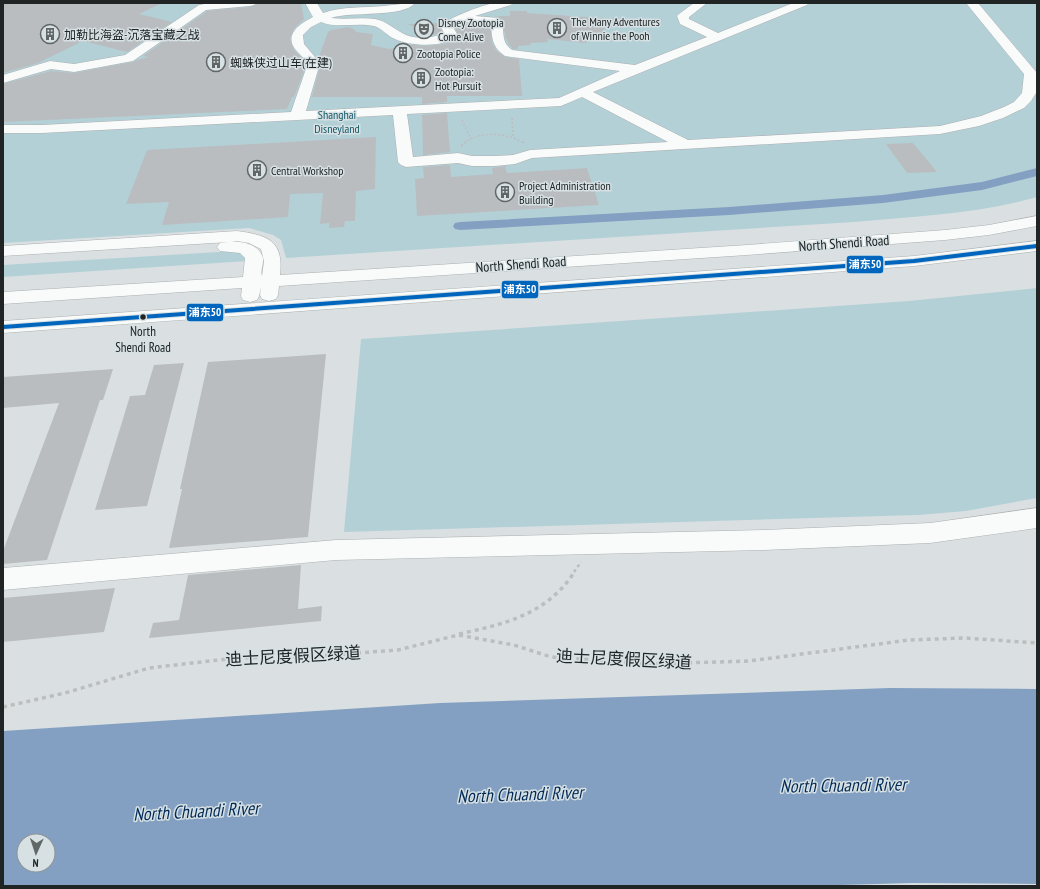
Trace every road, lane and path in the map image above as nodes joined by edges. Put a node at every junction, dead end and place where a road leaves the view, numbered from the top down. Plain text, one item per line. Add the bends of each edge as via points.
1 (250, 3) edge
2 (311, 3) edge
3 (409, 3) edge
4 (507, 3) edge
5 (702, 3) edge
6 (803, 3) edge
7 (972, 3) edge
8 (321, 18) junction
9 (461, 19) junction
10 (446, 37) junction
11 (717, 37) junction
12 (420, 41) junction
13 (636, 70) junction
14 (3, 79) edge
15 (582, 92) junction
16 (400, 111) junction
17 (297, 116) junction
18 (3, 129) edge
19 (686, 145) junction
20 (1037, 221) edge
21 (1037, 246) edge
22 (3, 251) edge
23 (3, 261) edge
24 (270, 281) junction
25 (252, 282) junction
26 (3, 298) edge
27 (267, 308) junction
28 (248, 310) junction
29 (3, 327) edge
30 (1037, 518) edge
31 (593, 544) junction
32 (3, 580) edge
33 (458, 635) junction
34 (1037, 643) edge
35 (3, 707) edge

1 - 14 street via 203,7 129,58 74,68 50,65
2 - 8 street via 313,10
3 - 8 street via 392,8 343,11
4 - 9 street
5 - 11 street via 683,16 684,21
6 - 11 street
7 - 19 street via 1031,74 1027,97 1014,109 970,124 940,130
8 - 12 street via 334,22 376,23 399,37
8 - 17 street via 304,27 296,41 314,63
9 - 10 street via 448,25 450,34
9 - 13 street via 494,21 497,24 497,41 509,53
10 - 12 street
10 - 12 street via 456,45 430,51 430,44
11 - 13 street
13 - 15 street
15 - 16 street via 561,102
15 - 19 street
16 - 17 street
16 - 19 street via 406,162 458,158 495,161 530,154
17 - 18 street
20 - 24 street, North Shendi Road via 990,230 922,237
21 - 27 street, North Shendi Road via 921,260
22 - 24 street via 252,237 263,241 273,254
23 - 25 street via 241,247 249,250 254,258
24 - 25 street, North Shendi Road
24 - 27 street
25 - 26 street, North Shendi Road
25 - 28 street
27 - 28 street, North Shendi Road
28 - 29 street, North Shendi Road
30 - 31 street via 930,533
31 - 32 street via 336,550
31 - 33 path via 567,584 543,606 504,622
33 - 34 path, 迪士尼度假区绿道 via 514,645 551,657 650,664 748,661 909,640 965,638
33 - 35 path, 迪士尼度假区绿道 via 398,650 236,658 149,668 65,693

